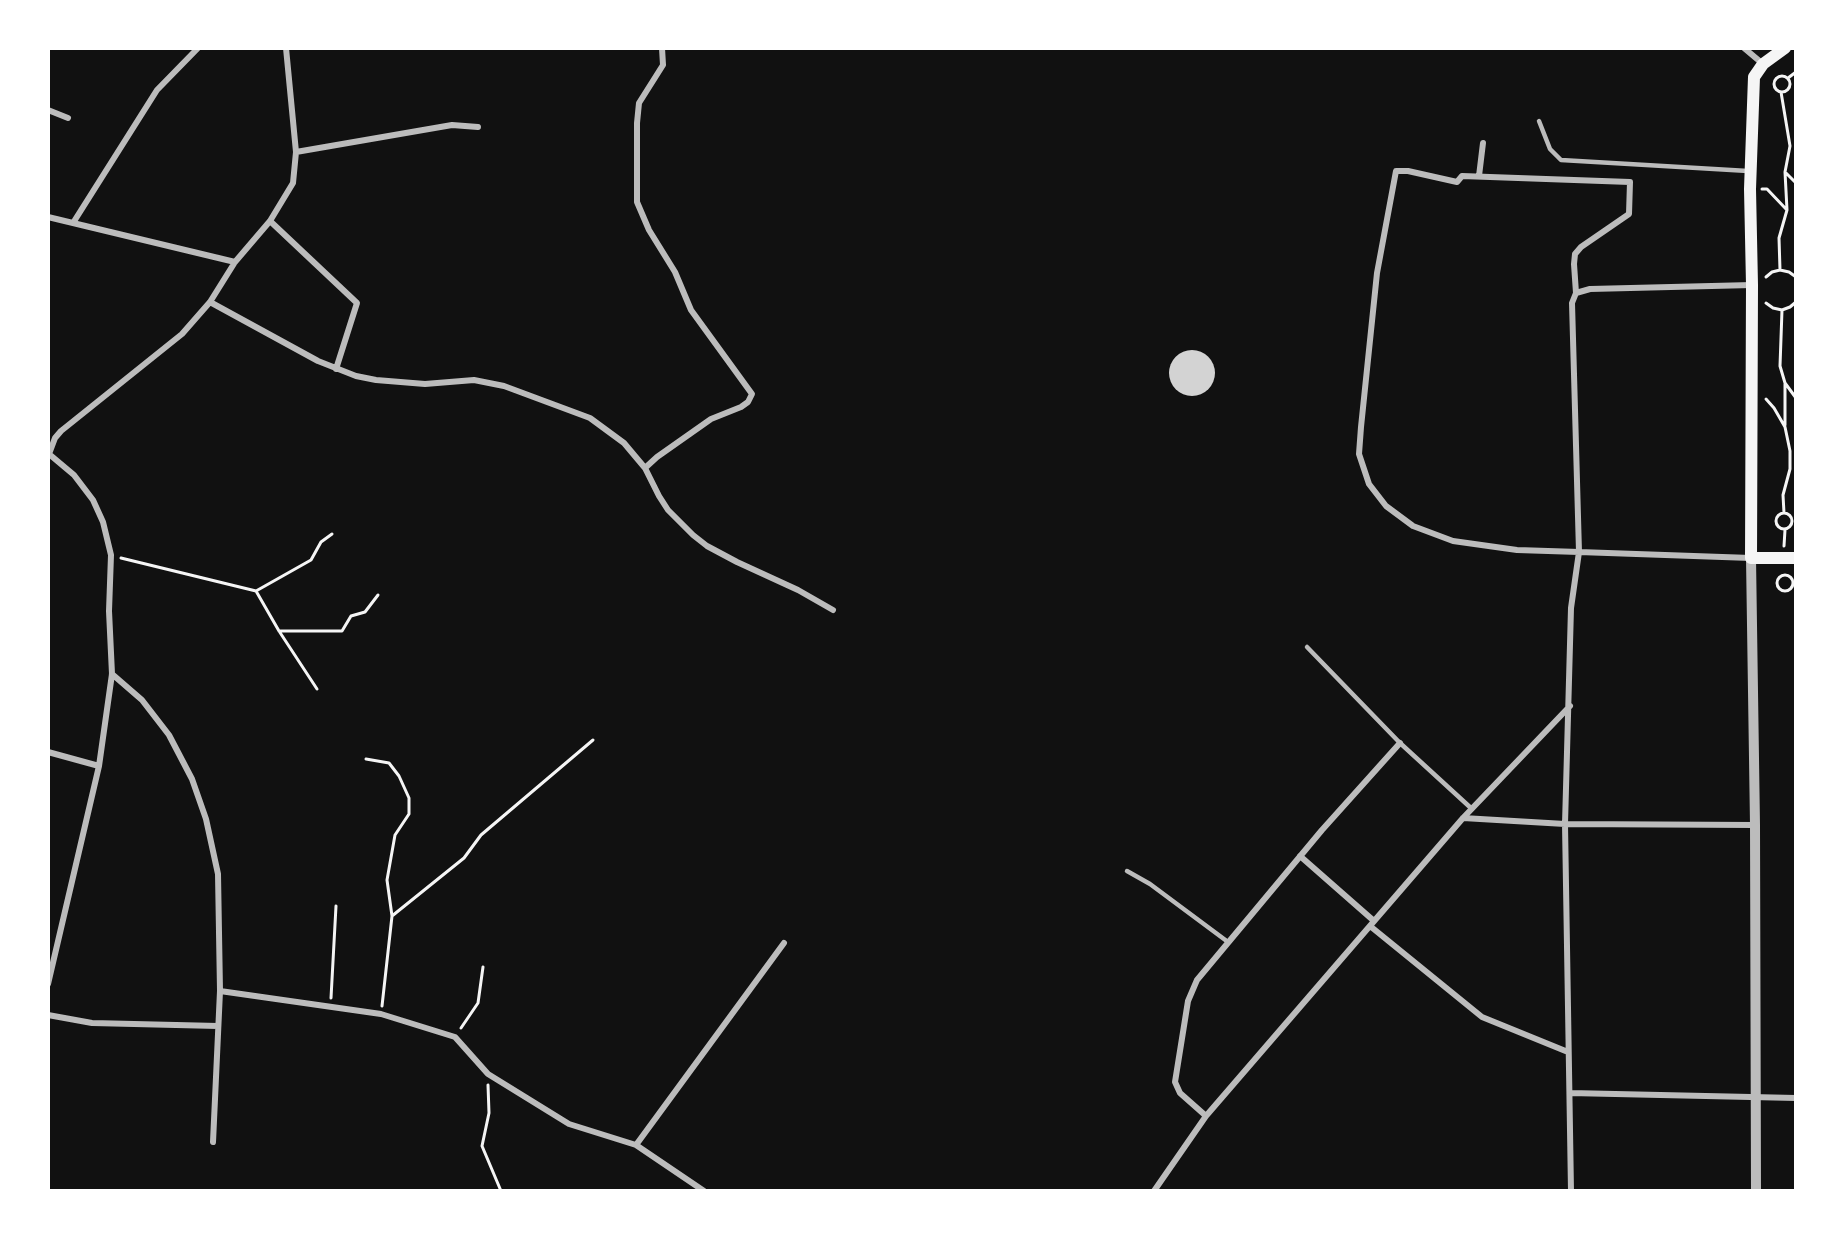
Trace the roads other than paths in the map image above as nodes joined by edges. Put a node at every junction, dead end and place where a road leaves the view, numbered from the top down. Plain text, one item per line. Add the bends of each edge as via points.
1 (198, 48) edge
2 (286, 48) edge
3 (662, 48) edge
4 (1744, 48) edge
5 (1785, 48) edge
6 (1763, 64) junction
7 (48, 110) edge
8 (69, 118) dead end
9 (1539, 121) dead end
10 (478, 127) dead end
11 (1483, 143) dead end
12 (296, 152) junction
13 (1751, 171) junction
14 (1479, 176) junction
15 (48, 217) edge
16 (270, 221) junction
17 (73, 223) junction
18 (235, 262) junction
19 (1752, 285) junction
20 (1576, 293) junction
21 (210, 302) junction
22 (336, 369) junction
23 (48, 434) edge
24 (55, 438) junction
25 (48, 454) edge
26 (645, 468) junction
27 (1579, 552) junction
28 (1751, 558) junction
29 (1796, 558) edge
30 (833, 610) dead end
31 (1307, 647) dead end
32 (112, 674) junction
33 (1570, 706) junction
34 (1400, 743) junction
35 (48, 752) edge
36 (99, 766) junction
37 (1472, 809) junction
38 (1462, 818) junction
39 (1565, 824) junction
40 (1755, 825) junction
41 (1300, 856) junction
42 (1127, 871) dead end
43 (1372, 923) junction
44 (1228, 942) junction
45 (784, 943) dead end
46 (48, 984) edge
47 (220, 991) junction
48 (48, 1015) edge
49 (218, 1026) junction
50 (1568, 1052) junction
51 (1570, 1094) junction
52 (1755, 1097) junction
53 (1796, 1098) edge
54 (1206, 1116) junction
55 (213, 1142) dead end
56 (636, 1145) junction
57 (704, 1191) edge
58 (1154, 1191) edge
59 (1571, 1191) edge
60 (1756, 1191) edge

1 - 17 street via 157,90
2 - 12 street
3 - 26 street via 663,65 639,102 637,202 692,310 752,394 741,407 711,419
4 - 6 street
5 - 6 main road
6 - 13 main road via 1755,76
7 - 8 street
9 - 13 lane via 1550,149 1561,160
10 - 12 street via 452,125
11 - 14 street
12 - 16 street via 292,183
13 - 19 main road
14 - 20 street via 1630,182 1629,214 1575,254
14 - 27 street via 1462,176 1457,183 1396,171 1377,273 1359,454 1369,484 1386,506 1413,526 1453,541 1517,550
15 - 17 street
16 - 18 street
16 - 22 street via 357,303
17 - 18 street
18 - 21 street
19 - 20 street
19 - 28 main road
20 - 27 street via 1572,303
21 - 22 street
21 - 24 street via 182,334
22 - 26 street via 393,382 474,380 504,386 590,417 624,443
23 - 24 street
24 - 25 street
25 - 32 street via 74,475 93,500 103,522 111,555
26 - 30 street via 668,510 707,546
27 - 28 street
27 - 33 street via 1571,608
28 - 29 main road
28 - 40 street
31 - 34 lane
32 - 36 street
32 - 47 street via 142,700 169,735 192,779 206,819 218,874
33 - 37 street
33 - 39 street
34 - 37 lane
34 - 41 street
35 - 36 street
36 - 46 street
37 - 38 street
38 - 39 street
38 - 43 street
39 - 40 street
39 - 50 street
40 - 52 street
41 - 43 street
41 - 44 street
42 - 44 lane
43 - 50 street via 1482,1017
43 - 54 street
44 - 54 street via 1197,980 1188,1001 1175,1082 1180,1093
45 - 56 street
47 - 49 street
47 - 56 street via 381,1014 455,1037 488,1074 569,1124
48 - 49 street via 92,1023
49 - 55 street
50 - 51 street
51 - 52 street
51 - 59 street
52 - 53 street
52 - 60 street
54 - 58 street
56 - 57 street

